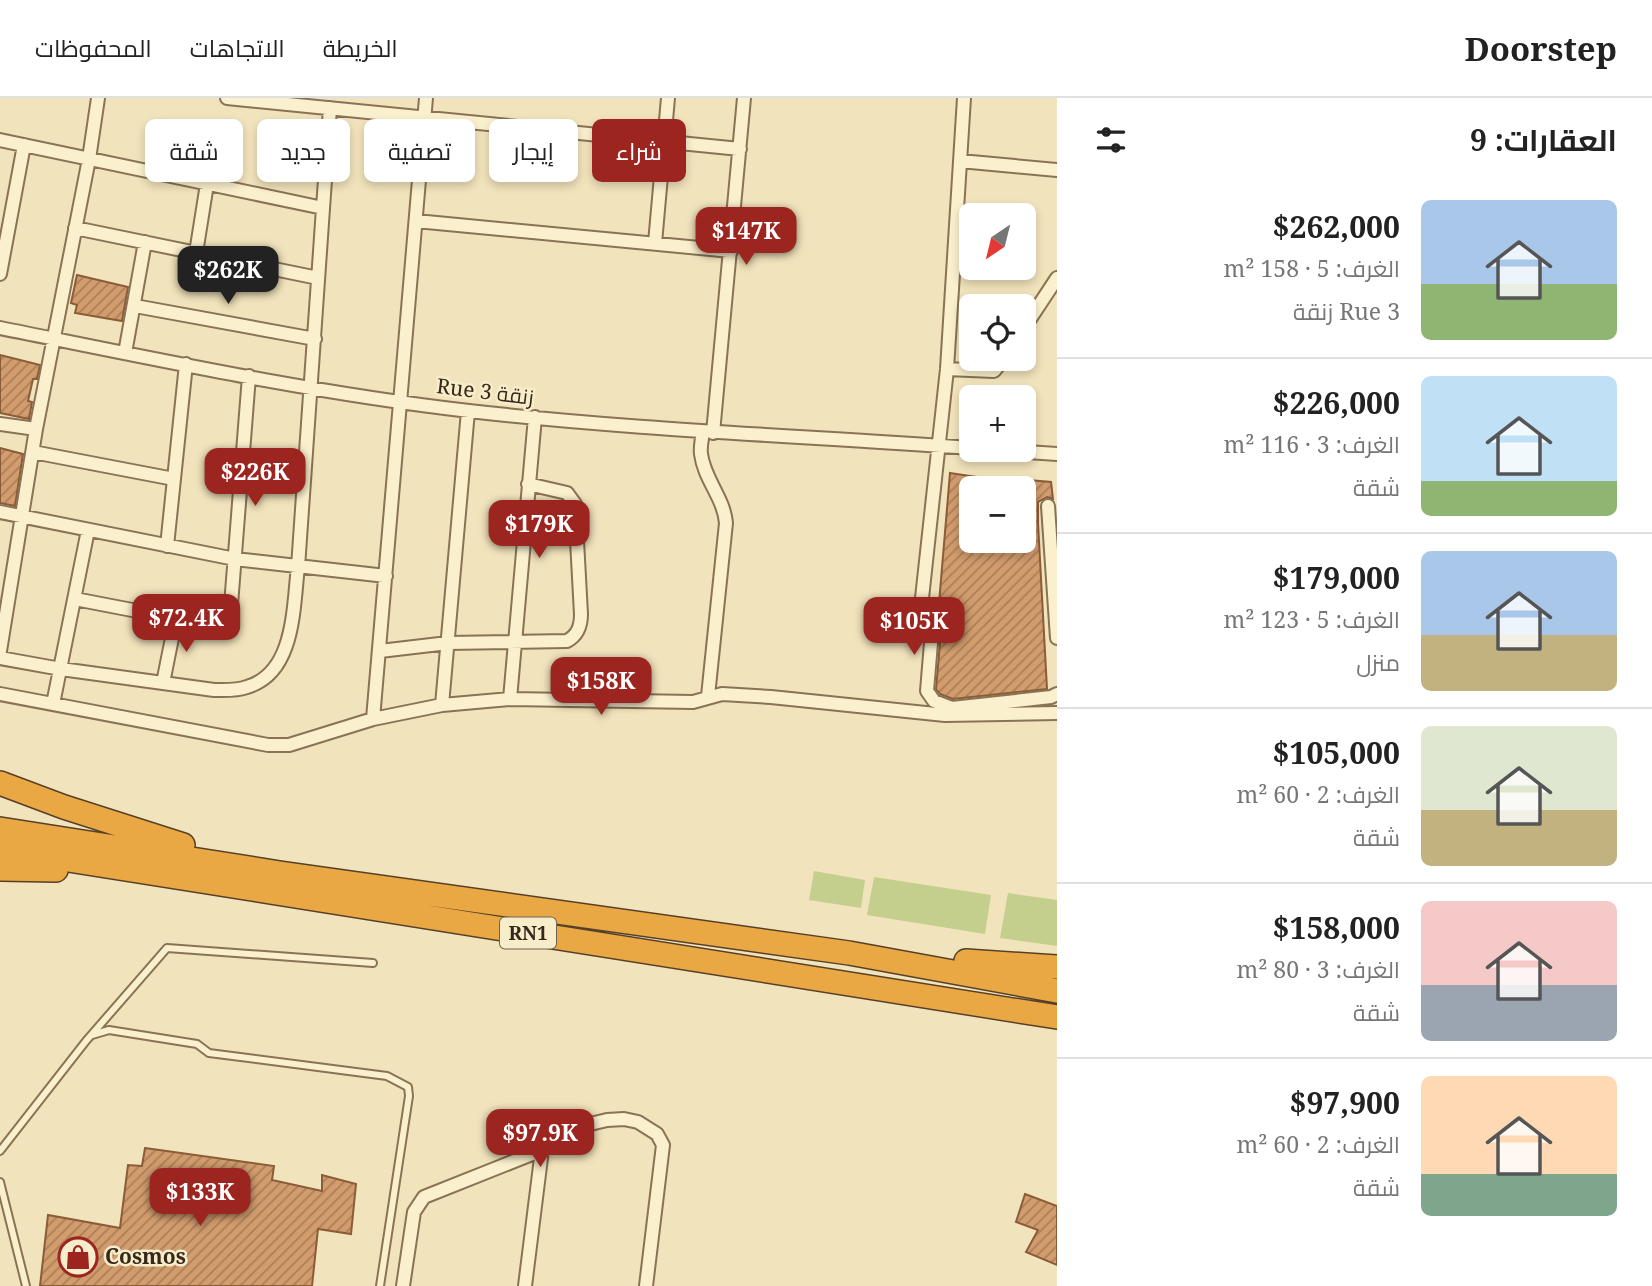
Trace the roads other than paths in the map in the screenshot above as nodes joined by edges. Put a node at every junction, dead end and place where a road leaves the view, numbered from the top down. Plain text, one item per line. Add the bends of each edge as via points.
1 (98, 98) edge
2 (227, 98) edge
3 (426, 98) edge
4 (668, 98) edge
5 (744, 98) edge
6 (964, 98) edge
7 (273, 100) edge
8 (359, 105) edge
9 (330, 108) junction
10 (425, 118) junction
11 (666, 119) edge
12 (592, 134) edge
13 (0, 140) edge
14 (686, 143) edge
15 (24, 145) junction
16 (740, 149) junction
17 (89, 159) junction
18 (960, 161) junction
19 (1057, 170) edge
20 (660, 182) edge
21 (206, 184) junction
22 (323, 208) junction
23 (416, 220) junction
24 (75, 228) junction
25 (145, 242) junction
26 (655, 243) junction
27 (731, 251) junction
28 (196, 253) junction
29 (0, 274) edge
30 (318, 278) junction
31 (1057, 278) edge
32 (135, 306) junction
33 (1036, 310) edge
34 (0, 328) edge
35 (54, 339) junction
36 (315, 339) junction
37 (125, 352) junction
38 (186, 364) junction
39 (947, 369) junction
40 (959, 370) edge
41 (249, 376) junction
42 (312, 388) junction
43 (401, 400) junction
44 (468, 411) junction
45 (535, 417) junction
46 (0, 424) edge
47 (36, 429) junction
48 (708, 432) junction
49 (937, 446) junction
50 (959, 447) edge
51 (33, 452) junction
52 (1036, 453) edge
53 (1057, 454) edge
54 (174, 479) junction
55 (528, 484) junction
56 (1048, 506) dead end
57 (0, 512) edge
58 (22, 516) junction
59 (88, 530) junction
60 (167, 546) junction
61 (235, 559) junction
62 (298, 567) junction
63 (386, 576) junction
64 (75, 599) junction
65 (176, 618) junction
66 (1057, 638) edge
67 (448, 643) junction
68 (516, 644) junction
69 (0, 651) edge
70 (380, 651) junction
71 (0, 658) edge
72 (61, 669) junction
73 (163, 683) junction
74 (0, 694) edge
75 (1057, 694) edge
76 (708, 696) junction
77 (510, 699) junction
78 (53, 704) junction
79 (442, 705) junction
80 (1057, 713) edge
81 (373, 719) junction
82 (0, 783) edge
83 (0, 829) edge
84 (0, 849) edge
85 (0, 869) edge
86 (276, 883) junction
87 (849, 953) junction
88 (373, 963) dead end
89 (1057, 967) edge
90 (1057, 991) edge
91 (1057, 1019) edge
92 (92, 1035) junction
93 (542, 1150) junction
94 (0, 1151) edge
95 (0, 1182) edge
96 (26, 1286) edge
97 (380, 1286) edge
98 (403, 1286) edge
99 (525, 1286) edge
100 (646, 1286) edge

1 - 17 street
2 - 7 street
3 - 10 street
4 - 11 street
5 - 16 street
6 - 18 street
7 - 9 street
8 - 9 street
8 - 10 street
9 - 22 street
10 - 12 street
10 - 23 street
13 - 15 street
14 - 16 street
15 - 17 street
15 - 29 street
16 - 27 street
17 - 21 street
17 - 24 street
18 - 19 street
18 - 39 street
20 - 26 street
21 - 22 street
21 - 28 street
22 - 30 street
23 - 26 street
23 - 43 street
24 - 25 street
24 - 35 street
25 - 28 street
25 - 32 street
26 - 27 street
27 - 48 street
28 - 30 street
30 - 36 street
31 - 33 street
32 - 36 street
32 - 37 street
34 - 35 street, Rue 3 زنقة
35 - 37 street, Rue 3 زنقة
35 - 47 street
36 - 42 street
37 - 38 street, Rue 3 زنقة
38 - 41 street, Rue 3 زنقة
38 - 54 street
39 - 40 street
39 - 49 street
41 - 42 street, Rue 3 زنقة
41 - 61 street
42 - 43 street, Rue 3 زنقة
42 - 62 street
43 - 44 street, Rue 3 زنقة
43 - 63 street
44 - 45 street, Rue 3 زنقة
44 - 67 street
45 - 48 street, Rue 3 زنقة
45 - 55 street
46 - 47 street
47 - 51 street
48 - 49 street, Rue 3 زنقة
48 - 76 street via 700,453 726,523
49 - 50 street, Rue 3 زنقة
49 - 75 street via 922,598 931,643 930,698 952,708
51 - 54 street
51 - 58 street
52 - 53 street
54 - 60 street
55 - 68 street
55 - 68 street via 559,489 573,498 581,624 567,641
56 - 66 street
57 - 58 street
58 - 59 street
58 - 69 street
59 - 60 street
59 - 64 street
60 - 61 street
61 - 62 street
61 - 65 street via 231,610 226,619 215,625
62 - 63 street
62 - 73 street via 289,638 268,674 240,689
63 - 70 street
64 - 65 street
64 - 72 street
65 - 73 street
67 - 68 street
67 - 70 street
67 - 79 street
68 - 77 street
70 - 81 street
71 - 72 street
72 - 73 street
72 - 78 street
74 - 78 street
76 - 77 street via 693,702
76 - 80 street via 771,697 945,715
77 - 79 street
78 - 81 street via 289,746
79 - 81 street
82 - 86 highway
83 - 86 highway, RN1
84 - 86 highway, RN1
85 - 86 highway
86 - 87 highway, RN1
86 - 91 highway, RN1
87 - 89 highway
87 - 90 highway, RN1
88 - 92 lane via 167,948
92 - 94 lane
92 - 97 lane via 109,1030 197,1044 209,1054 387,1076 405,1084 409,1091
93 - 98 street via 424,1197 414,1212
93 - 99 street
93 - 100 street via 571,1132 607,1120 638,1122 660,1139 664,1152
95 - 96 lane

